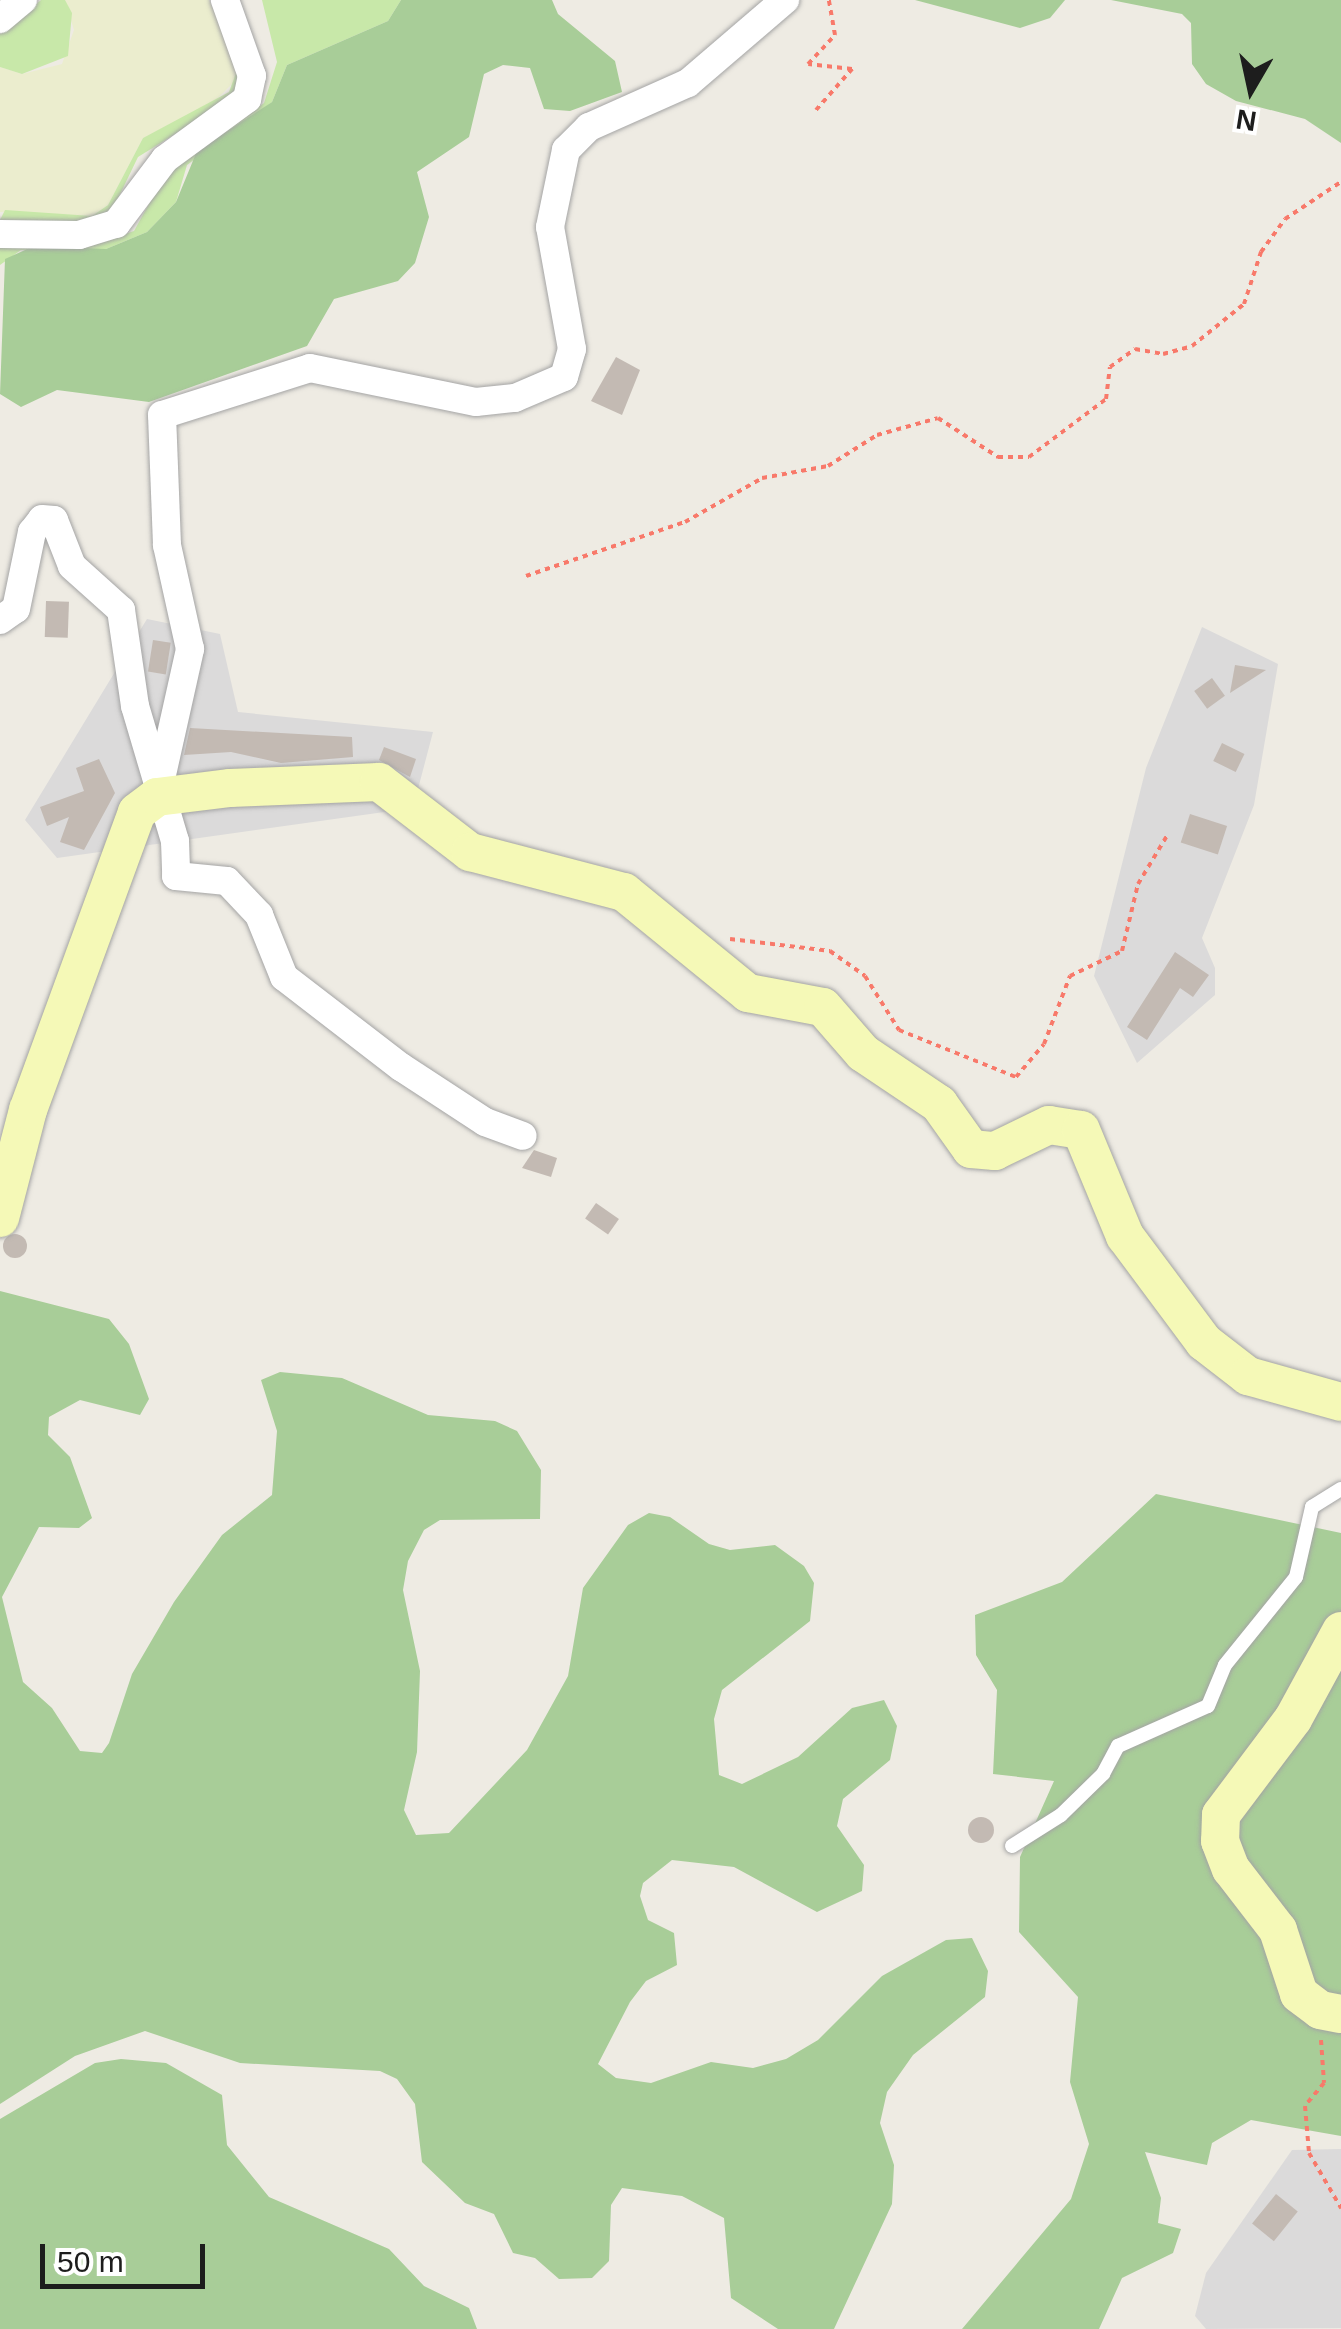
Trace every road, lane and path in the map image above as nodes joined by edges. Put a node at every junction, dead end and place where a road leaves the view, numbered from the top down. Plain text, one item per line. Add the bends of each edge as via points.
1 (23, 0) edge
2 (225, 0) edge
3 (785, 0) edge
4 (829, 0) edge
5 (0, 19) edge
6 (816, 110) dead end
7 (1341, 182) edge
8 (0, 234) edge
9 (526, 576) dead end
10 (0, 620) edge
11 (157, 797) junction
12 (1168, 834) dead end
13 (724, 938) dead end
14 (523, 1136) dead end
15 (0, 1218) edge
16 (1341, 1402) edge
17 (1341, 1490) edge
18 (1341, 1632) edge
19 (1012, 1846) dead end
20 (1330, 2012) edge
21 (1341, 2208) edge

1 - 5 street
2 - 8 street via 252,76 247,99 165,159 116,224 79,235
3 - 11 street via 688,83 589,127 566,150 550,227 572,349 564,377 514,398 476,402 339,368 310,368 162,415 167,546 190,649
4 - 6 path via 834,35 808,64 852,69
7 - 9 path via 1285,219 1261,252 1244,304 1192,346 1164,354 1136,348 1110,367 1106,400 1029,457 998,456 938,418 877,436 828,466 762,478 685,522
10 - 11 street via 16,609 32,532 42,519 54,520 72,566 121,610
11 - 14 street via 175,841 176,876 227,882 259,916 284,977 401,1067 485,1122
11 - 15 main road via 124,836 28,1110
11 - 16 main road via 379,782 470,852 624,892 748,992 823,1008 863,1053 939,1104 971,1150 995,1152 1049,1125 1081,1130 1125,1236 1204,1342 1248,1376
12 - 13 path via 1138,884 1132,934 1122,951 1070,976 1044,1044 1016,1077 899,1030 865,976 830,950
17 - 19 lane via 1312,1506 1296,1577 1225,1665 1208,1706 1118,1746 1103,1774 1061,1815
18 - 20 main road via 1293,1719 1221,1816 1231,1869 1265,1905 1298,1994
20 - 21 path via 1324,2083 1305,2106 1309,2153

